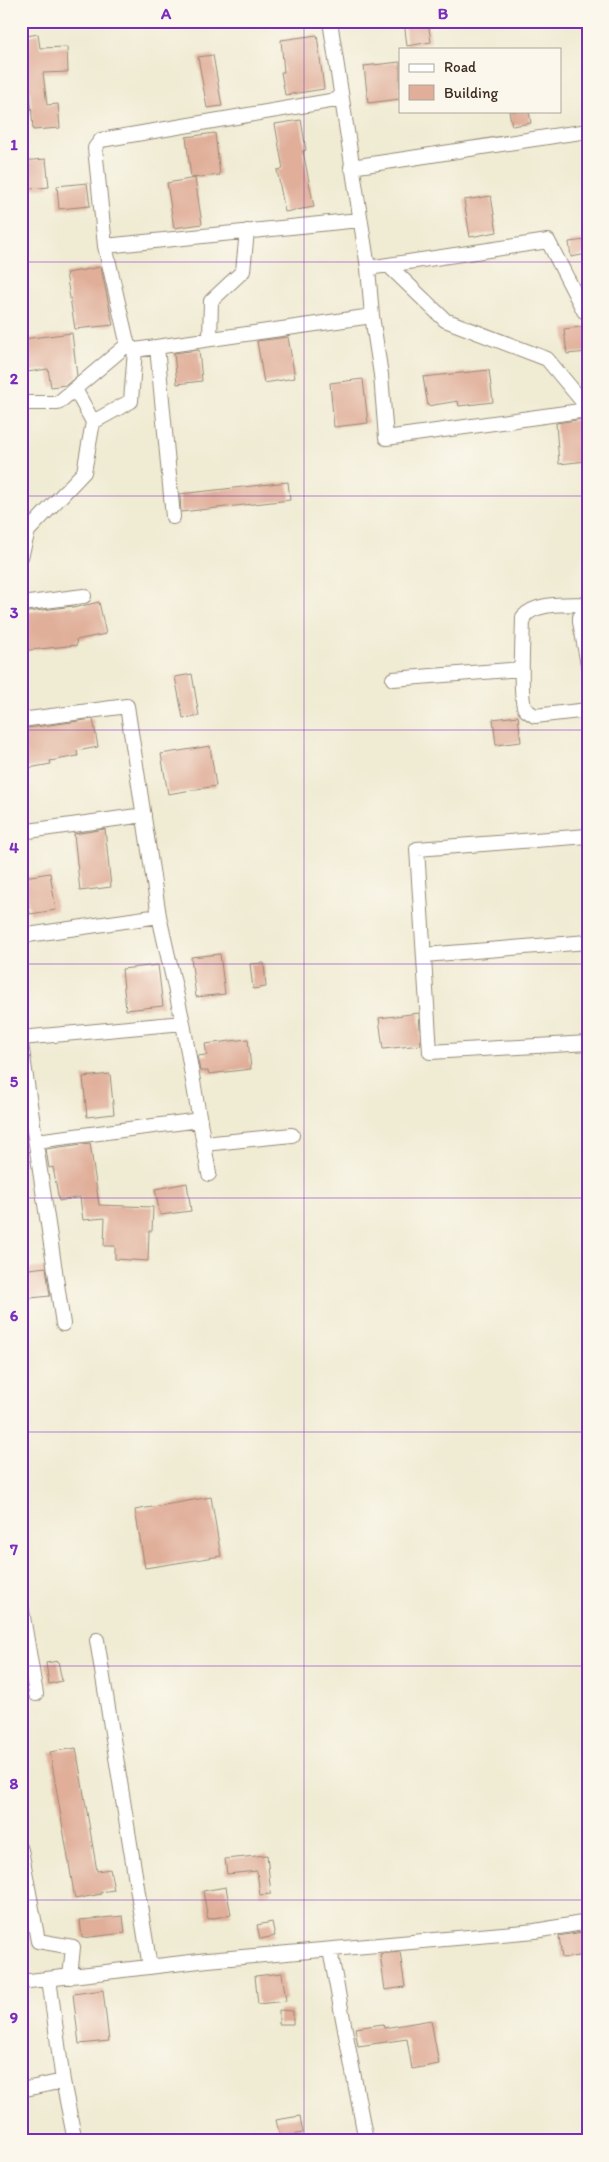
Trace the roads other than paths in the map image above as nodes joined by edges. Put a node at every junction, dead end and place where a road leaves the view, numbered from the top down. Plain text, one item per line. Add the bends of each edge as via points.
1 (330, 21) edge
2 (342, 99) junction
3 (588, 131) edge
4 (351, 167) junction
5 (359, 220) junction
6 (247, 231) junction
7 (105, 246) junction
8 (388, 265) junction
9 (368, 268) junction
10 (588, 313) edge
11 (372, 316) junction
12 (210, 339) junction
13 (132, 347) junction
14 (157, 347) junction
15 (75, 388) junction
16 (21, 403) edge
17 (587, 408) edge
18 (588, 415) edge
19 (93, 422) junction
20 (173, 516) dead end
21 (21, 557) edge
22 (84, 596) dead end
23 (21, 604) edge
24 (588, 604) edge
25 (588, 610) edge
26 (588, 664) edge
27 (522, 669) junction
28 (393, 679) dead end
29 (588, 710) edge
30 (21, 720) edge
31 (144, 814) junction
32 (21, 832) edge
33 (588, 836) edge
34 (159, 916) junction
35 (21, 936) edge
36 (588, 942) edge
37 (424, 955) junction
38 (183, 1023) junction
39 (21, 1038) edge
40 (588, 1043) edge
41 (21, 1044) edge
42 (200, 1120) junction
43 (292, 1135) dead end
44 (36, 1141) junction
45 (204, 1144) junction
46 (210, 1174) dead end
47 (62, 1324) dead end
48 (21, 1605) edge
49 (97, 1640) dead end
50 (36, 1694) dead end
51 (21, 1850) edge
52 (588, 1922) edge
53 (330, 1950) junction
54 (150, 1967) junction
55 (70, 1977) junction
56 (48, 1979) junction
57 (21, 1982) edge
58 (63, 2081) junction
59 (21, 2090) edge
60 (75, 2141) edge
61 (366, 2141) edge

1 - 2 street
2 - 4 street
2 - 7 street via 101,140 95,148
3 - 4 street
4 - 5 street
5 - 6 street
5 - 9 street
6 - 7 street
6 - 12 street via 243,270 211,301
7 - 13 street
8 - 9 street
8 - 10 street via 548,241 584,311
8 - 17 street via 445,320 547,359
9 - 11 street
11 - 12 street
11 - 17 street via 386,438
12 - 14 street
13 - 14 street
13 - 15 street
13 - 19 street via 131,401
14 - 20 street
15 - 16 street via 58,403
15 - 19 street
17 - 18 street
19 - 21 street via 84,472 28,531
22 - 23 street
24 - 27 street via 529,610 522,617
25 - 26 street via 580,617 580,622
27 - 28 street
27 - 29 street via 525,709 535,716
30 - 31 street via 127,706
31 - 32 street
31 - 34 street
33 - 37 street via 417,849
34 - 35 street
34 - 38 street
36 - 37 street
37 - 40 street via 430,1052
38 - 39 street
38 - 42 street
41 - 44 street
42 - 44 street
42 - 45 street
43 - 45 street
44 - 47 street
45 - 46 street
48 - 50 street
49 - 54 street
51 - 55 street via 38,1941 73,1948
52 - 53 street via 535,1931
53 - 54 street
53 - 61 street
54 - 55 street
55 - 56 street
56 - 57 street
56 - 58 street
58 - 59 street
58 - 60 street

